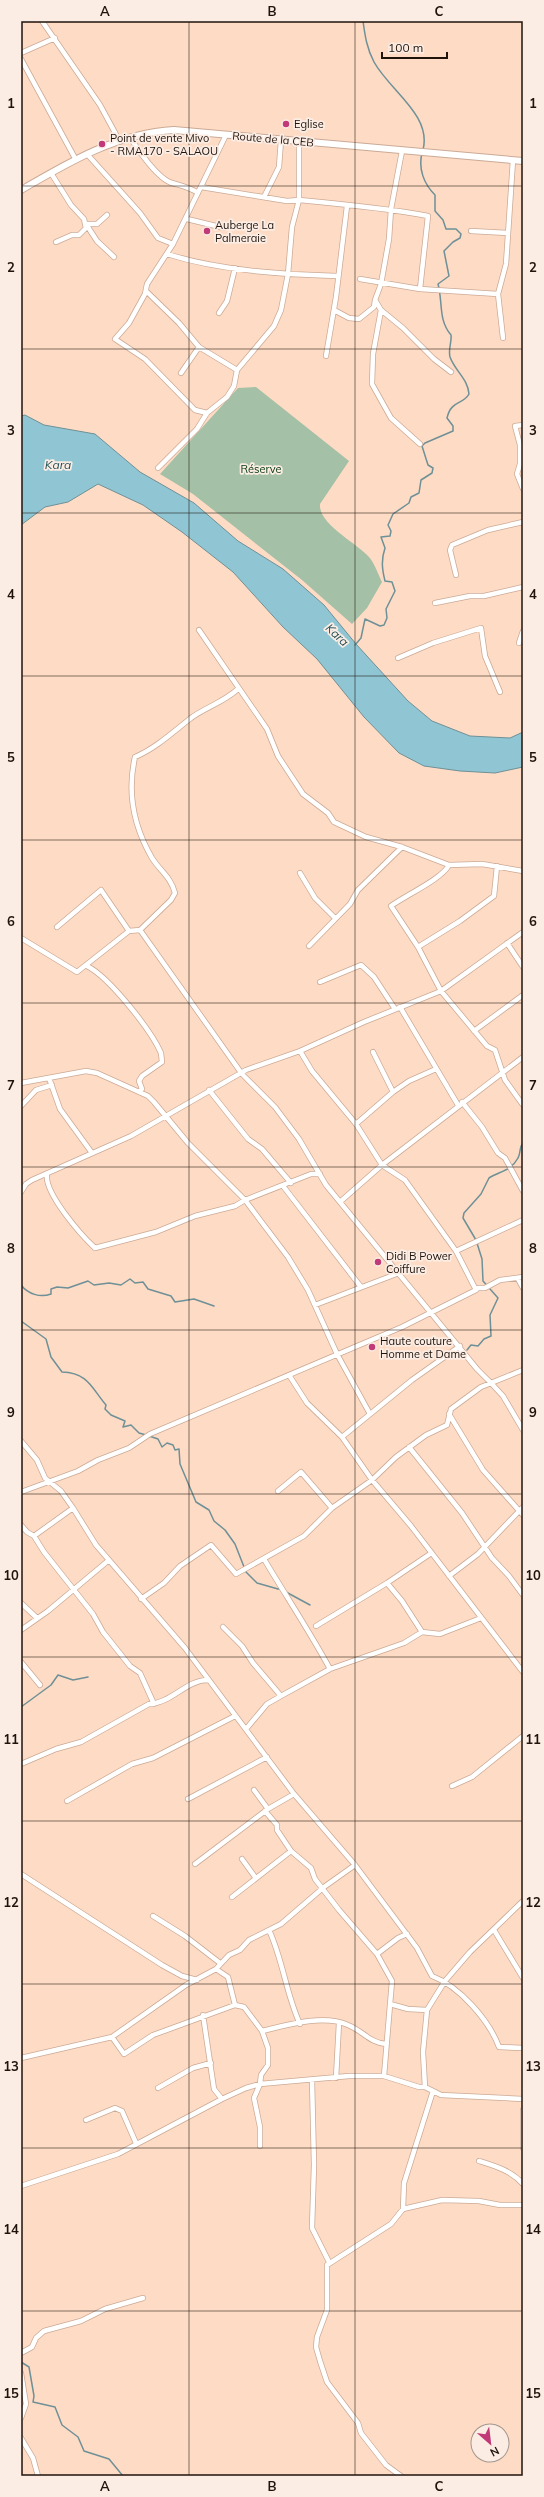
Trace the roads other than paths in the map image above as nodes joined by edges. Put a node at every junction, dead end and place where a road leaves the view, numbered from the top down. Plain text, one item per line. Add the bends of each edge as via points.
1 (42, 21) edge
2 (55, 38) junction
3 (21, 53) edge
4 (21, 59) edge
5 (226, 135) junction
6 (130, 137) junction
7 (119, 140) junction
8 (281, 140) junction
9 (299, 142) junction
10 (402, 151) junction
11 (88, 154) junction
12 (76, 160) junction
13 (513, 160) junction
14 (523, 161) edge
15 (51, 173) junction
16 (201, 187) junction
17 (21, 190) edge
18 (198, 193) junction
19 (264, 197) junction
20 (299, 200) junction
21 (346, 206) junction
22 (391, 209) junction
23 (107, 215) dead end
24 (187, 219) junction
25 (86, 224) junction
26 (224, 228) dead end
27 (471, 231) dead end
28 (508, 233) junction
29 (56, 242) dead end
30 (173, 244) junction
31 (168, 254) junction
32 (114, 257) dead end
33 (235, 268) junction
34 (288, 274) junction
35 (337, 276) junction
36 (360, 279) dead end
37 (381, 284) junction
38 (420, 289) junction
39 (146, 291) junction
40 (498, 294) junction
41 (376, 300) junction
42 (334, 310) junction
43 (381, 310) junction
44 (219, 313) dead end
45 (503, 338) dead end
46 (200, 347) junction
47 (326, 356) dead end
48 (237, 370) junction
49 (451, 372) dead end
50 (181, 373) dead end
51 (207, 413) junction
52 (523, 425) edge
53 (420, 444) dead end
54 (158, 468) dead end
55 (523, 486) edge
56 (523, 522) edge
57 (456, 575) dead end
58 (523, 586) edge
59 (435, 603) dead end
60 (199, 630) dead end
61 (523, 631) edge
62 (519, 642) dead end
63 (398, 658) dead end
64 (238, 689) junction
65 (500, 692) dead end
66 (402, 847) junction
67 (449, 865) junction
68 (497, 866) junction
69 (523, 871) edge
70 (300, 873) dead end
71 (335, 918) junction
72 (57, 927) dead end
73 (140, 930) junction
74 (129, 931) junction
75 (523, 932) edge
76 (21, 938) edge
77 (507, 943) junction
78 (309, 946) dead end
79 (418, 947) junction
80 (87, 966) junction
81 (523, 967) edge
82 (320, 982) dead end
83 (441, 991) junction
84 (523, 995) edge
85 (398, 1008) junction
86 (474, 1031) junction
87 (300, 1051) junction
88 (373, 1052) dead end
89 (523, 1057) edge
90 (436, 1069) junction
91 (501, 1072) junction
92 (242, 1074) junction
93 (49, 1078) junction
94 (21, 1083) edge
95 (52, 1085) junction
96 (209, 1090) junction
97 (139, 1092) junction
98 (393, 1092) junction
99 (460, 1103) junction
100 (523, 1105) edge
101 (21, 1106) edge
102 (166, 1116) junction
103 (356, 1124) junction
104 (92, 1153) junction
105 (382, 1164) junction
106 (47, 1174) junction
107 (320, 1174) junction
108 (291, 1183) junction
109 (283, 1186) junction
110 (523, 1191) edge
111 (21, 1192) edge
112 (245, 1200) junction
113 (341, 1201) junction
114 (523, 1220) edge
115 (456, 1251) junction
116 (399, 1273) junction
117 (521, 1278) edge
118 (361, 1287) junction
119 (523, 1288) edge
120 (476, 1290) junction
121 (315, 1305) junction
122 (432, 1313) junction
123 (460, 1346) junction
124 (337, 1354) junction
125 (523, 1370) edge
126 (289, 1375) junction
127 (491, 1383) junction
128 (370, 1414) junction
129 (449, 1414) junction
130 (523, 1430) edge
131 (342, 1437) junction
132 (21, 1441) edge
133 (409, 1447) junction
134 (372, 1480) junction
135 (51, 1482) junction
136 (278, 1491) dead end
137 (21, 1492) edge
138 (73, 1508) junction
139 (332, 1508) junction
140 (521, 1509) edge
141 (523, 1515) edge
142 (21, 1525) edge
143 (34, 1536) junction
144 (485, 1548) junction
145 (430, 1554) junction
146 (264, 1559) junction
147 (109, 1560) junction
148 (449, 1576) junction
149 (386, 1584) junction
150 (74, 1588) junction
151 (523, 1595) edge
152 (142, 1599) junction
153 (21, 1603) edge
154 (37, 1618) junction
155 (481, 1618) junction
156 (316, 1626) dead end
157 (223, 1627) dead end
158 (21, 1630) edge
159 (422, 1632) junction
160 (21, 1662) edge
161 (330, 1669) junction
162 (523, 1672) edge
163 (208, 1680) junction
164 (40, 1685) dead end
165 (281, 1696) junction
166 (154, 1704) junction
167 (235, 1716) junction
168 (246, 1729) junction
169 (523, 1736) edge
170 (267, 1757) junction
171 (21, 1764) edge
172 (452, 1786) dead end
173 (254, 1790) dead end
174 (294, 1794) junction
175 (188, 1799) dead end
176 (68, 1802) dead end
177 (266, 1810) junction
178 (291, 1851) junction
179 (242, 1859) dead end
180 (194, 1864) dead end
181 (356, 1865) junction
182 (21, 1874) edge
183 (256, 1877) junction
184 (324, 1887) junction
185 (232, 1897) dead end
186 (523, 1901) edge
187 (154, 1916) dead end
188 (269, 1930) junction
189 (494, 1930) junction
190 (407, 1934) junction
191 (377, 1954) junction
192 (220, 1963) junction
193 (216, 1969) junction
194 (523, 1978) edge
195 (197, 1980) junction
196 (445, 1981) junction
197 (390, 2004) junction
198 (234, 2005) junction
199 (427, 2010) junction
200 (203, 2015) junction
201 (339, 2022) junction
202 (300, 2024) junction
203 (262, 2032) junction
204 (112, 2037) junction
205 (386, 2044) junction
206 (523, 2048) edge
207 (21, 2058) edge
208 (211, 2063) junction
209 (384, 2076) junction
210 (336, 2078) junction
211 (312, 2080) junction
212 (260, 2084) junction
213 (425, 2087) junction
214 (158, 2088) dead end
215 (433, 2092) junction
216 (222, 2099) junction
217 (523, 2099) edge
218 (523, 2110) edge
219 (86, 2120) dead end
220 (136, 2143) junction
221 (260, 2146) dead end
222 (523, 2148) edge
223 (479, 2160) dead end
224 (523, 2184) edge
225 (21, 2186) edge
226 (523, 2205) edge
227 (403, 2209) junction
228 (329, 2262) junction
229 (143, 2298) dead end
230 (21, 2353) edge
231 (21, 2373) edge
232 (21, 2418) edge
233 (21, 2438) edge
234 (38, 2476) edge
235 (401, 2476) edge

1 - 2 street
2 - 3 street
2 - 7 street via 100,105
4 - 12 street
5 - 6 main road, Route de la CEB via 174,130
5 - 8 main road, Route de la CEB
5 - 16 street
6 - 7 main road, Route de la CEB
6 - 18 street via 137,149 165,179
7 - 11 main road, Route de la CEB
8 - 9 main road, Route de la CEB
8 - 19 street via 279,167
9 - 10 main road, Route de la CEB
9 - 20 street
10 - 13 main road, Route de la CEB
10 - 22 street
11 - 12 main road, Route de la CEB
11 - 30 street via 158,238
12 - 15 main road, Route de la CEB
13 - 14 main road, Route de la CEB
13 - 28 street
15 - 17 main road, Route de la CEB
15 - 25 street
16 - 18 street
16 - 19 street
18 - 24 street
19 - 20 street via 287,201
20 - 21 street
20 - 34 street via 292,227
21 - 22 street
21 - 35 street
22 - 37 street
22 - 38 street via 428,216
23 - 25 street via 93,226
24 - 26 street
24 - 30 street
25 - 29 street via 86,228 79,235 72,235
25 - 32 street via 97,242
27 - 28 street
28 - 40 street via 506,264
30 - 31 street
31 - 33 street
31 - 39 street via 147,284
33 - 34 street
33 - 44 street via 227,301
34 - 35 street
34 - 48 street via 274,326
35 - 42 street
36 - 37 street
37 - 38 street
37 - 41 street
38 - 40 street
39 - 46 street
39 - 51 street via 129,323 115,338 145,358 195,410
40 - 45 street
41 - 42 street via 374,307 360,319 349,318
41 - 43 street
42 - 47 street
43 - 49 street
43 - 53 street via 373,354 372,384 391,418
46 - 48 street
46 - 50 street
48 - 51 street via 234,386 227,397
51 - 54 street via 197,429
52 - 55 street via 515,426 520,445 517,474
56 - 57 street via 488,530 452,545 450,550
58 - 59 street via 484,596
60 - 64 street
61 - 62 street
63 - 65 street via 433,643 481,628 485,656
64 - 66 street via 267,729 278,756 308,799 338,824 366,837
64 - 73 street via 221,702 189,719 156,747 135,757 132,808 152,858 173,883 175,893
66 - 67 street
66 - 71 street via 358,890 350,904
67 - 68 street
67 - 79 street via 442,874 391,906
68 - 69 street
68 - 79 street via 494,896
70 - 71 street via 315,898
71 - 78 street
72 - 74 street via 101,890
73 - 74 street
73 - 92 street
74 - 80 street
75 - 77 street
76 - 80 street via 77,972
77 - 81 street
77 - 83 street
79 - 83 street
80 - 97 street via 98,971 128,1006 161,1053 162,1062 139,1081 142,1089
82 - 85 street via 361,965 374,977
83 - 85 street
83 - 86 street
84 - 86 street
85 - 87 street
85 - 90 street
86 - 91 street via 487,1046 495,1050
87 - 92 street via 256,1066
87 - 103 street via 312,1071
88 - 98 street
89 - 91 street
90 - 98 street via 409,1080
90 - 99 street
91 - 99 street
91 - 100 street
92 - 96 street
92 - 107 street via 282,1115
93 - 94 street
93 - 95 street
93 - 97 street via 75,1072 97,1073
95 - 101 street via 36,1090
95 - 104 street via 60,1109
96 - 102 street
96 - 108 street via 248,1139 262,1148
97 - 102 street via 154,1102
98 - 103 street
99 - 105 street
99 - 110 street via 482,1127 498,1153 505,1158
102 - 104 street via 131,1136
102 - 112 street via 188,1143
103 - 105 street
104 - 106 street
105 - 113 street
105 - 115 street via 405,1180
106 - 111 street via 26,1184
106 - 112 street via 46,1179 54,1196 95,1248 156,1232 195,1216 235,1206
107 - 108 street via 311,1174
107 - 113 street via 326,1185
108 - 109 street
109 - 112 street
109 - 118 street
112 - 121 street via 288,1257
113 - 116 street
114 - 115 street
115 - 120 street
116 - 118 street
116 - 122 street
117 - 119 street
117 - 120 street via 500,1280
118 - 121 street
120 - 122 street
121 - 124 street
122 - 123 street
122 - 124 street
123 - 127 street
123 - 128 street
124 - 126 street
124 - 128 street
125 - 127 street
126 - 131 street via 307,1403
126 - 135 street via 150,1434 129,1448
127 - 129 street via 466,1397
127 - 130 street via 503,1396
128 - 131 street
129 - 133 street via 447,1425
129 - 140 street via 484,1470
131 - 134 street
132 - 135 street via 37,1460 45,1478
133 - 134 street
133 - 144 street via 462,1513
134 - 139 street
134 - 145 street via 411,1526
135 - 137 street
135 - 138 street
136 - 139 street via 301,1472
138 - 143 street
138 - 147 street via 96,1545
139 - 146 street via 304,1536
140 - 141 street
140 - 144 street
142 - 143 street
143 - 150 street
144 - 148 street
144 - 151 street
145 - 148 street
145 - 149 street
146 - 152 street via 236,1574 211,1545 180,1566 164,1583
146 - 161 street via 309,1630
147 - 150 street
147 - 152 street
148 - 155 street
149 - 156 street
149 - 159 street via 402,1601
150 - 154 street
150 - 166 street via 103,1632 130,1666 140,1674
152 - 163 street via 185,1648
153 - 154 street
154 - 158 street
155 - 159 street via 440,1634
155 - 162 street
157 - 165 street via 242,1646
159 - 161 street via 404,1643
160 - 164 street
161 - 165 street
163 - 166 street via 199,1680 172,1697
163 - 167 street
165 - 168 street via 267,1704
166 - 171 street via 149,1704 81,1742 56,1749
167 - 168 street
167 - 176 street via 153,1758 132,1764
168 - 170 street
169 - 172 street via 472,1777
170 - 174 street
170 - 175 street
173 - 177 street
174 - 177 street
174 - 181 street
177 - 178 street
177 - 180 street via 242,1831
178 - 183 street
178 - 184 street via 311,1868 315,1879
179 - 183 street
181 - 184 street
181 - 190 street
182 - 195 street via 162,1965 182,1976
183 - 185 street
184 - 188 street via 281,1924
184 - 191 street via 352,1926
186 - 189 street
187 - 192 street
188 - 192 street via 248,1940 240,1950 228,1955
188 - 202 street via 278,1950 284,1979
189 - 194 street
189 - 196 street via 470,1952
190 - 191 street
190 - 196 street via 432,1976
191 - 197 street via 392,1982
192 - 193 street
193 - 195 street
193 - 198 street via 228,1977
195 - 204 street
196 - 199 street
196 - 206 street via 483,2017 499,2047
197 - 199 street via 408,2009
197 - 205 street
198 - 200 street
198 - 203 street via 244,2007
199 - 213 street via 423,2052
200 - 204 street via 153,2035 124,2054
200 - 208 street
201 - 202 street via 325,2020
201 - 205 street via 356,2029 374,2042
201 - 210 street
202 - 203 street
203 - 212 street via 268,2048 268,2065 261,2075
204 - 207 street
205 - 209 street
208 - 214 street via 193,2068
208 - 216 street via 214,2089
209 - 210 street
209 - 213 street via 419,2088
210 - 211 street
211 - 212 street
211 - 228 street via 312,2228
212 - 216 street
212 - 221 street via 254,2098 260,2127
213 - 215 street
215 - 217 street via 441,2095
215 - 227 street via 404,2183
216 - 220 street
218 - 222 street
219 - 220 street via 115,2108 122,2111
220 - 225 street via 118,2154
223 - 224 street via 518,2177
226 - 227 street via 500,2206 479,2201 442,2200
227 - 228 street via 391,2224
228 - 235 street via 326,2280 327,2310 316,2347 327,2382 386,2465
229 - 230 street via 105,2309 82,2322 44,2331 36,2338 32,2347
231 - 232 street via 26,2404
233 - 234 street via 33,2458

